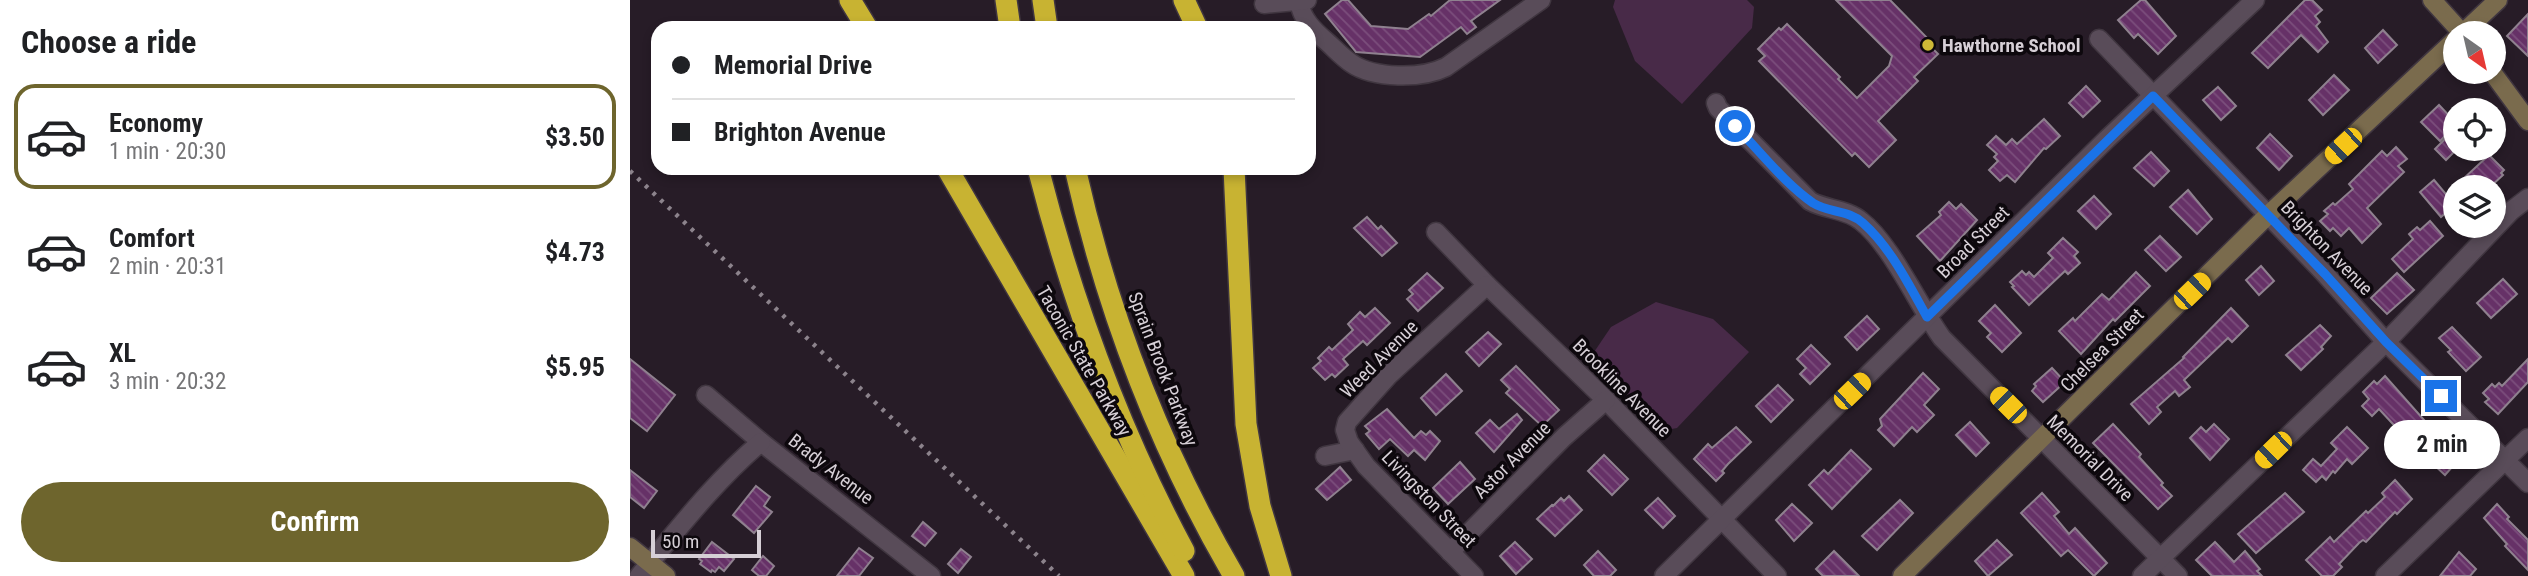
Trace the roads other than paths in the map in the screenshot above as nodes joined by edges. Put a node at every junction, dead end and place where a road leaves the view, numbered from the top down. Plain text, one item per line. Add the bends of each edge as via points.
1 (850, 0) edge
2 (1006, 0) edge
3 (1043, 0) edge
4 (1184, 0) edge
5 (1541, 0) edge
6 (2255, 0) edge
7 (2432, 0) edge
8 (2498, 0) edge
9 (1303, 1) edge
10 (1264, 4) dead end
11 (863, 21) edge
12 (1009, 21) edge
13 (1046, 21) edge
14 (1193, 21) edge
15 (1306, 21) edge
16 (2451, 21) edge
17 (2475, 21) edge
18 (1316, 32) edge
19 (2099, 39) dead end
20 (2443, 51) edge
21 (2501, 84) edge
22 (2153, 96) junction
23 (1716, 103) dead end
24 (2528, 121) edge
25 (951, 175) edge
26 (1040, 175) edge
27 (1077, 175) edge
28 (1234, 175) edge
29 (2528, 198) edge
30 (2267, 216) junction
31 (1436, 232) dead end
32 (1487, 285) junction
33 (1927, 317) junction
34 (2386, 342) junction
35 (706, 395) dead end
36 (1606, 400) junction
37 (2528, 438) edge
38 (2042, 439) junction
39 (761, 442) junction
40 (1355, 450) junction
41 (1325, 456) dead end
42 (2505, 460) junction
43 (2528, 483) edge
44 (1721, 519) junction
45 (630, 547) edge
46 (1450, 552) junction
47 (2161, 558) junction
48 (645, 570) edge
49 (666, 576) edge
50 (931, 576) edge
51 (1184, 576) edge
52 (1199, 576) edge
53 (1234, 576) edge
54 (1281, 576) edge
55 (1474, 576) edge
56 (1664, 576) edge
57 (1777, 576) edge
58 (1902, 576) edge
59 (2142, 576) edge
60 (2178, 576) edge
61 (2385, 576) edge

1 - 11 highway
2 - 12 highway
3 - 13 highway
4 - 14 highway
5 - 18 street via 1446,67 1420,76 1364,70
6 - 22 street, Broad Street
7 - 16 street
8 - 17 street
9 - 10 street
9 - 15 street via 1301,14
19 - 22 street, Brighton Avenue
20 - 30 street, Chelsea Street
21 - 24 street
22 - 30 street, Brighton Avenue
22 - 33 street, Broad Street
23 - 33 street, Memorial Drive via 1811,201 1861,220 1900,270
25 - 51 highway, Taconic State Parkway
26 - 52 highway via 1078,304 1116,408 1160,505
27 - 53 highway, Sprain Brook Parkway via 1105,281 1141,384 1185,484
28 - 54 highway via 1246,424 1260,506
29 - 34 street
30 - 34 street, Brighton Avenue
30 - 38 street, Chelsea Street
31 - 32 street, Brookline Avenue
32 - 36 street, Brookline Avenue
32 - 40 street, Weed Avenue via 1389,374 1347,422 1345,430
33 - 38 street, Memorial Drive
33 - 44 street, Broad Street
34 - 42 street, Brighton Avenue
34 - 47 street
35 - 39 street, Brady Avenue
36 - 44 street, Brookline Avenue
36 - 46 street, Astor Avenue
37 - 42 street
38 - 47 street, Memorial Drive
38 - 58 street, Chelsea Street
39 - 48 street via 710,491
39 - 50 street, Brady Avenue
40 - 41 street
40 - 46 street, Livingston Street
42 - 43 street, Brighton Avenue
42 - 61 street
44 - 56 street, Broad Street
44 - 57 street, Brookline Avenue
45 - 48 street
46 - 55 street, Livingston Street
47 - 59 street
47 - 60 street, Memorial Drive
48 - 49 street

